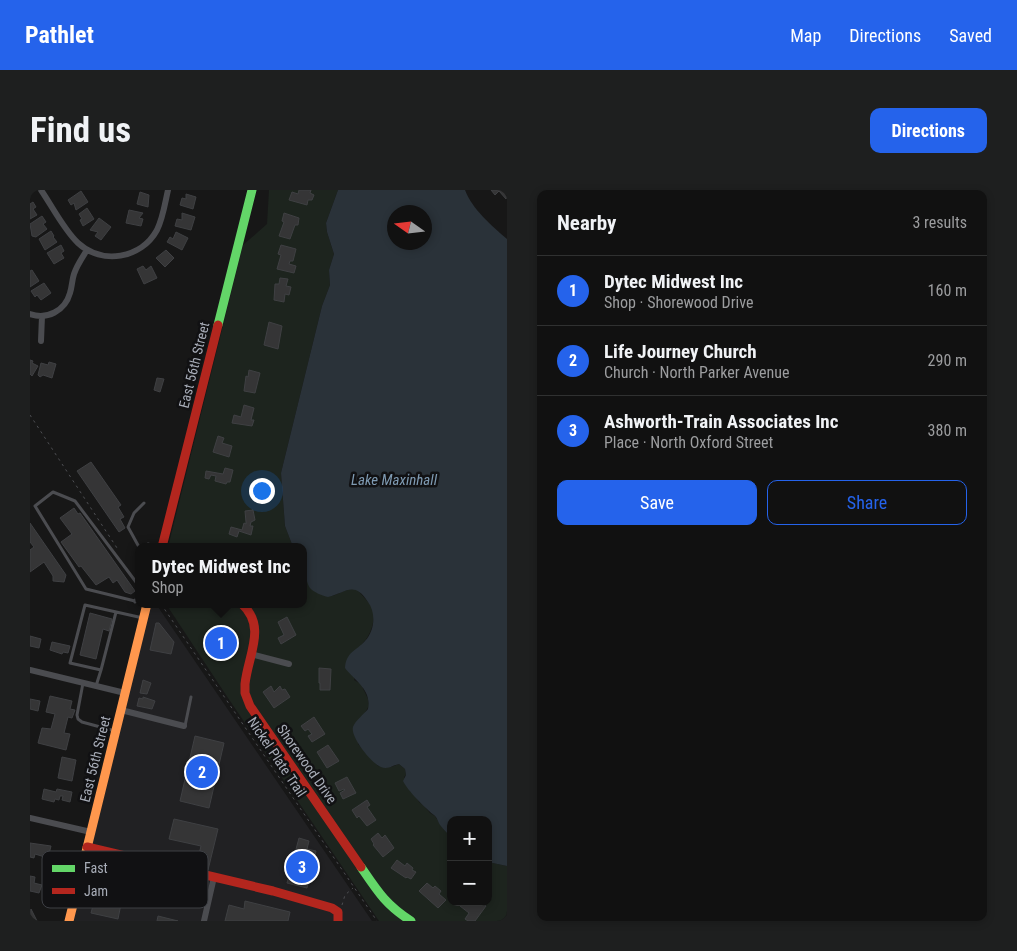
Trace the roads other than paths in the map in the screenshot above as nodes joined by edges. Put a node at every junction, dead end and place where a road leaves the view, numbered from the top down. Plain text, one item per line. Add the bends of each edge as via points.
1 (41, 190) edge
2 (168, 190) edge
3 (252, 190) edge
4 (87, 250) junction
5 (30, 314) edge
6 (42, 316) junction
7 (41, 341) dead end
8 (144, 502) dead end
9 (136, 543) edge
10 (163, 543) edge
11 (135, 582) edge
12 (135, 602) edge
13 (146, 608) edge
14 (247, 608) edge
15 (116, 612) junction
16 (143, 618) junction
17 (251, 654) junction
18 (289, 664) dead end
19 (30, 670) edge
20 (101, 670) junction
21 (83, 683) junction
22 (96, 686) junction
23 (125, 693) junction
24 (191, 697) dead end
25 (121, 710) junction
26 (184, 726) joint
27 (116, 731) junction
28 (30, 818) edge
29 (91, 832) junction
30 (87, 847) junction
31 (86, 851) edge
32 (104, 851) edge
33 (208, 876) edge
34 (214, 877) junction
35 (208, 903) edge
36 (72, 908) edge
37 (207, 908) edge
38 (338, 916) edge
39 (69, 921) edge
40 (204, 921) edge
41 (411, 921) edge

1 - 4 street via 73,238
2 - 4 street via 160,223 147,244 119,257
3 - 10 street, East 56th Street
4 - 6 street via 74,272 70,296 64,306
5 - 6 street
6 - 7 street
8 - 9 lane via 134,512 128,527
11 - 12 lane via 75,502 53,492 36,506 86,590
13 - 16 street, East 56th Street
14 - 17 street, Shorewood Drive via 255,620
15 - 16 lane
15 - 20 lane
15 - 20 lane via 85,605 70,663
16 - 23 street, East 56th Street
17 - 18 street
17 - 41 street, Shorewood Drive via 245,690 254,713 380,895
19 - 21 street
20 - 22 lane
21 - 22 street
21 - 27 lane via 77,715 82,722
22 - 23 street
23 - 25 street, East 56th Street
24 - 26 lane
25 - 26 street
25 - 27 street, East 56th Street
27 - 29 street, East 56th Street
28 - 29 street
29 - 30 street, East 56th Street
30 - 31 street, East 56th Street
30 - 32 street
33 - 34 street
34 - 35 street
34 - 38 street via 332,908
36 - 39 street, East 56th Street
37 - 40 street

